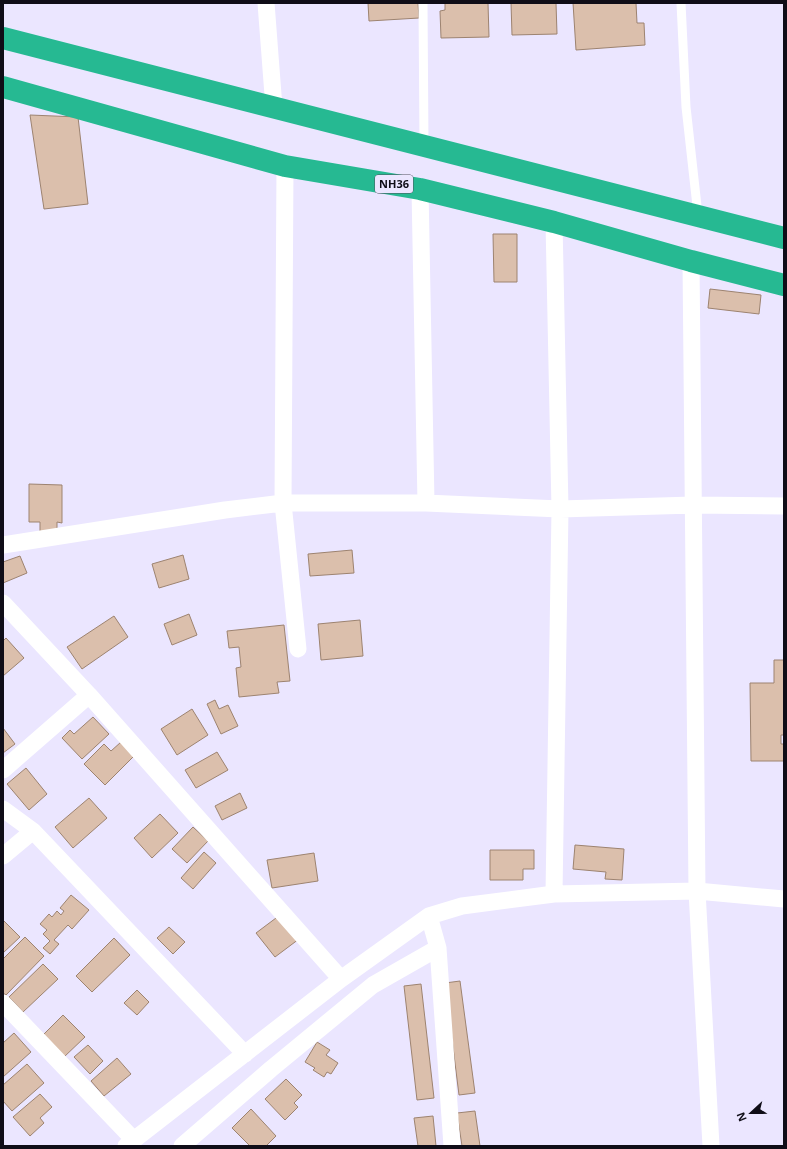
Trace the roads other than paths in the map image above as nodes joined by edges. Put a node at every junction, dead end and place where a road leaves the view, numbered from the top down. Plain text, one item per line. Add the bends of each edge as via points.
1 (266, 3) edge
2 (423, 3) edge
3 (682, 3) edge
4 (3, 38) edge
5 (3, 87) edge
6 (274, 108) junction
7 (424, 146) junction
8 (285, 166) junction
9 (420, 189) junction
10 (698, 216) junction
11 (554, 222) junction
12 (784, 238) edge
13 (691, 261) junction
14 (784, 285) edge
15 (283, 503) junction
16 (426, 503) junction
17 (693, 505) junction
18 (784, 506) edge
19 (560, 509) junction
20 (3, 545) edge
21 (3, 603) edge
22 (298, 649) dead end
23 (89, 695) junction
24 (3, 770) edge
25 (3, 809) edge
26 (32, 831) junction
27 (3, 856) edge
28 (697, 891) junction
29 (554, 894) junction
30 (784, 899) edge
31 (428, 916) junction
32 (438, 948) junction
33 (341, 979) junction
34 (3, 1003) edge
35 (245, 1054) junction
36 (130, 1143) edge
37 (182, 1146) edge
38 (452, 1146) edge
39 (711, 1146) edge

1 - 6 street
2 - 7 lane
3 - 10 lane via 686,107
4 - 6 highway
5 - 8 highway, NH36
6 - 7 highway
7 - 10 highway
8 - 9 highway, NH36
8 - 15 street
9 - 11 highway, NH36
9 - 16 street
10 - 12 highway
11 - 13 highway, NH36
11 - 19 street
13 - 14 highway, NH36
13 - 17 street
15 - 16 street
15 - 20 street
15 - 22 street
16 - 19 street
17 - 18 street
17 - 19 street
17 - 28 street
19 - 29 street
21 - 23 street
23 - 24 street
23 - 33 street
25 - 26 street
26 - 27 street
26 - 35 street
28 - 29 street
28 - 30 street
28 - 39 street
29 - 31 street via 462,906
31 - 32 street
31 - 33 street
32 - 37 street via 374,985
32 - 38 street
33 - 35 street
34 - 36 street
35 - 36 street

